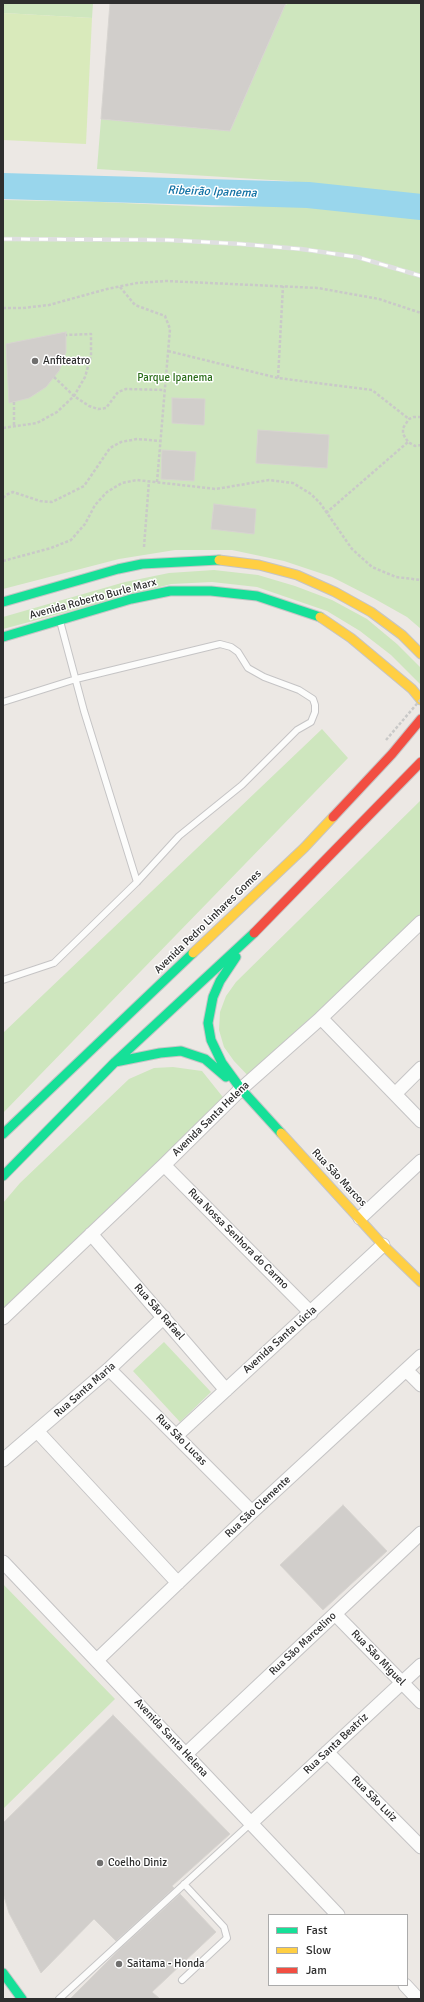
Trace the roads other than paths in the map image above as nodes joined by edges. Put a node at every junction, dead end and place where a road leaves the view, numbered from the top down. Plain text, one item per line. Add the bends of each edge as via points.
1 (3, 602) edge
2 (60, 620) junction
3 (3, 637) edge
4 (421, 654) edge
5 (76, 679) junction
6 (421, 700) edge
7 (3, 702) edge
8 (421, 719) edge
9 (419, 763) edge
10 (137, 882) junction
11 (421, 922) edge
12 (246, 941) junction
13 (3, 980) edge
14 (321, 1018) junction
15 (115, 1062) junction
16 (421, 1068) edge
17 (241, 1089) junction
18 (395, 1094) junction
19 (421, 1121) edge
20 (3, 1133) edge
21 (421, 1161) edge
22 (164, 1165) junction
23 (3, 1175) edge
24 (360, 1218) junction
25 (91, 1234) junction
26 (383, 1245) junction
27 (421, 1282) edge
28 (311, 1313) junction
29 (164, 1317) junction
30 (3, 1318) edge
31 (421, 1356) edge
32 (109, 1369) junction
33 (406, 1370) junction
34 (421, 1385) edge
35 (226, 1390) junction
36 (37, 1431) junction
37 (177, 1435) junction
38 (3, 1460) edge
39 (252, 1512) junction
40 (421, 1533) edge
41 (3, 1562) edge
42 (178, 1583) junction
43 (335, 1614) junction
44 (97, 1660) junction
45 (421, 1665) edge
46 (402, 1682) junction
47 (421, 1702) edge
48 (327, 1752) junction
49 (186, 1754) junction
50 (251, 1823) junction
51 (421, 1847) edge
52 (184, 1884) junction
53 (337, 1914) edge
54 (3, 1973) edge
55 (182, 1980) dead end
56 (22, 1999) edge
57 (59, 1999) edge

1 - 4 main road, Avenida Roberto Burle Marx via 118,568 213,559 259,565 297,575 335,592 371,612 402,635
2 - 3 main road, Avenida Roberto Burle Marx
2 - 5 lane
2 - 6 main road, Avenida Roberto Burle Marx via 170,591 211,591 257,596 324,619 351,638 412,689
5 - 7 lane
5 - 10 lane
5 - 10 lane via 220,644 238,652 248,668 299,690 313,699 315,705 311,722 297,730 242,785 179,836
8 - 20 main road, Avenida Pedro Linhares Gomes via 392,754 304,848
9 - 12 main road
10 - 13 lane via 54,963
11 - 14 street, Avenida Santa Helena
12 - 15 main road
12 - 17 main road via 220,981 213,997 208,1023 211,1040 222,1062
14 - 17 street, Avenida Santa Helena
14 - 18 street
15 - 17 main road via 181,1051 205,1059
15 - 23 main road
16 - 18 street
17 - 22 street, Avenida Santa Helena
17 - 24 main road, Rua São Marcos
18 - 19 street
21 - 24 street
22 - 25 street, Avenida Santa Helena
22 - 28 street, Rua Nossa Senhora do Carmo
24 - 26 main road, Rua São Marcos
25 - 29 street, Rua São Rafael
25 - 30 street, Avenida Santa Helena
26 - 27 main road, Rua São Marcos
26 - 28 street, Avenida Santa Lúcia
28 - 35 street, Avenida Santa Lúcia
29 - 32 street, Rua Santa Maria
29 - 35 street, Rua São Rafael
31 - 33 street, Rua São Clemente
32 - 36 street, Rua Santa Maria
32 - 37 street, Rua São Lucas
33 - 34 street
33 - 39 street, Rua São Clemente
35 - 37 street, Avenida Santa Lúcia
36 - 38 street, Rua Santa Maria
36 - 42 street
37 - 39 street, Rua São Lucas
39 - 42 street, Rua São Clemente
40 - 43 street, Rua São Marcelino
41 - 44 street, Avenida Santa Helena
42 - 44 street, Rua São Clemente
43 - 46 street, Rua São Miguel
43 - 49 street, Rua São Marcelino
44 - 49 street, Avenida Santa Helena
45 - 46 street, Rua Santa Beatriz
46 - 47 street, Rua São Miguel
46 - 48 street, Rua Santa Beatriz
48 - 50 street, Rua Santa Beatriz
48 - 51 street, Rua São Luiz
49 - 50 street, Avenida Santa Helena
50 - 52 lane
50 - 53 street, Avenida Santa Helena
52 - 55 lane via 224,1927 227,1938
52 - 57 lane
54 - 56 main road

